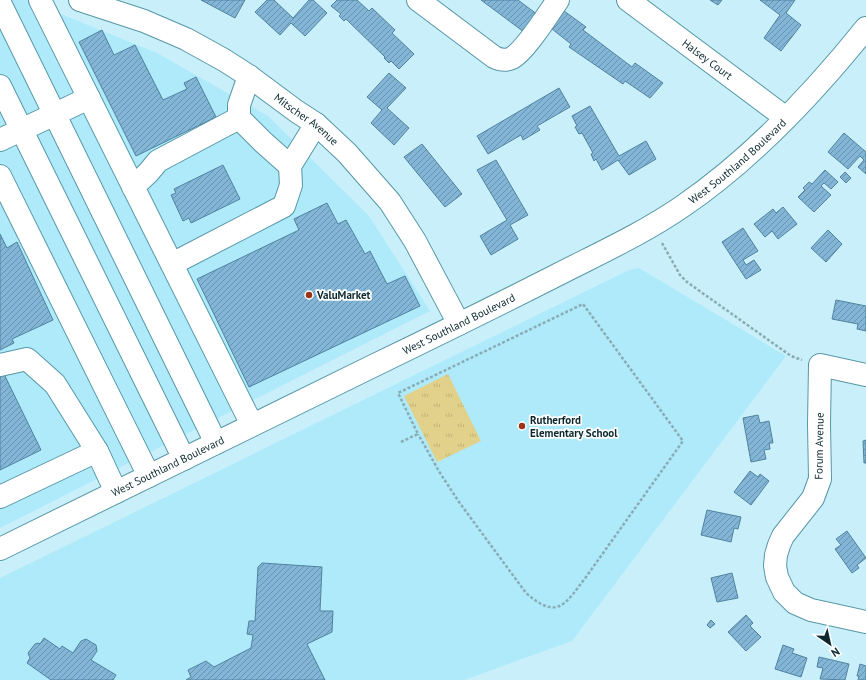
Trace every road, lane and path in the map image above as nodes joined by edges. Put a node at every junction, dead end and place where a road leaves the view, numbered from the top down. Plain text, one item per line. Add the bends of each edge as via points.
1 (40, 0) edge
2 (80, 0) edge
3 (418, 0) edge
4 (558, 0) edge
5 (628, 0) edge
6 (0, 3) edge
7 (866, 28) edge
8 (249, 76) junction
9 (0, 86) edge
10 (89, 98) junction
11 (54, 114) junction
12 (239, 118) junction
13 (786, 118) junction
14 (316, 124) junction
15 (22, 130) junction
16 (0, 140) edge
17 (290, 166) junction
18 (0, 176) edge
19 (133, 187) junction
20 (649, 227) junction
21 (172, 264) junction
22 (459, 324) junction
23 (0, 365) edge
24 (820, 365) junction
25 (866, 375) edge
26 (252, 425) junction
27 (418, 434) junction
28 (401, 442) dead end
29 (216, 443) junction
30 (97, 451) junction
31 (184, 459) junction
32 (149, 476) junction
33 (116, 492) junction
34 (0, 497) edge
35 (0, 549) edge
36 (866, 622) edge

1 - 10 street
2 - 8 street, Mitscher Avenue via 144,21 186,39
3 - 4 street via 501,61 511,58 519,51
5 - 13 street, Halsey Court
6 - 11 street
7 - 13 street, West Southland Boulevard
8 - 12 street via 239,105
8 - 14 street, Mitscher Avenue
9 - 15 street
10 - 11 street
10 - 19 street
11 - 15 street
11 - 29 street
12 - 17 street
12 - 19 street via 158,161
13 - 20 street, West Southland Boulevard via 720,179
14 - 17 street
14 - 22 street, Mitscher Avenue via 347,153 390,202 415,241
15 - 16 street
15 - 31 street
17 - 21 street via 291,185 284,206
18 - 32 street
19 - 21 street
20 - 22 street, West Southland Boulevard
20 - 24 path via 663,244 686,282 791,356
21 - 26 street
22 - 26 street, West Southland Boulevard
23 - 30 street via 27,359 55,384
24 - 25 street
24 - 36 street, Forum Avenue via 820,478 813,498 779,545 775,566 784,592 795,603 811,610
26 - 29 street, West Southland Boulevard
27 - 27 path via 398,393 583,304 683,442 586,577 563,604 554,608 545,607 526,593 459,502
27 - 28 path
29 - 31 street, West Southland Boulevard
30 - 33 street
30 - 34 street
31 - 32 street, West Southland Boulevard
32 - 33 street, West Southland Boulevard
33 - 35 street, West Southland Boulevard

